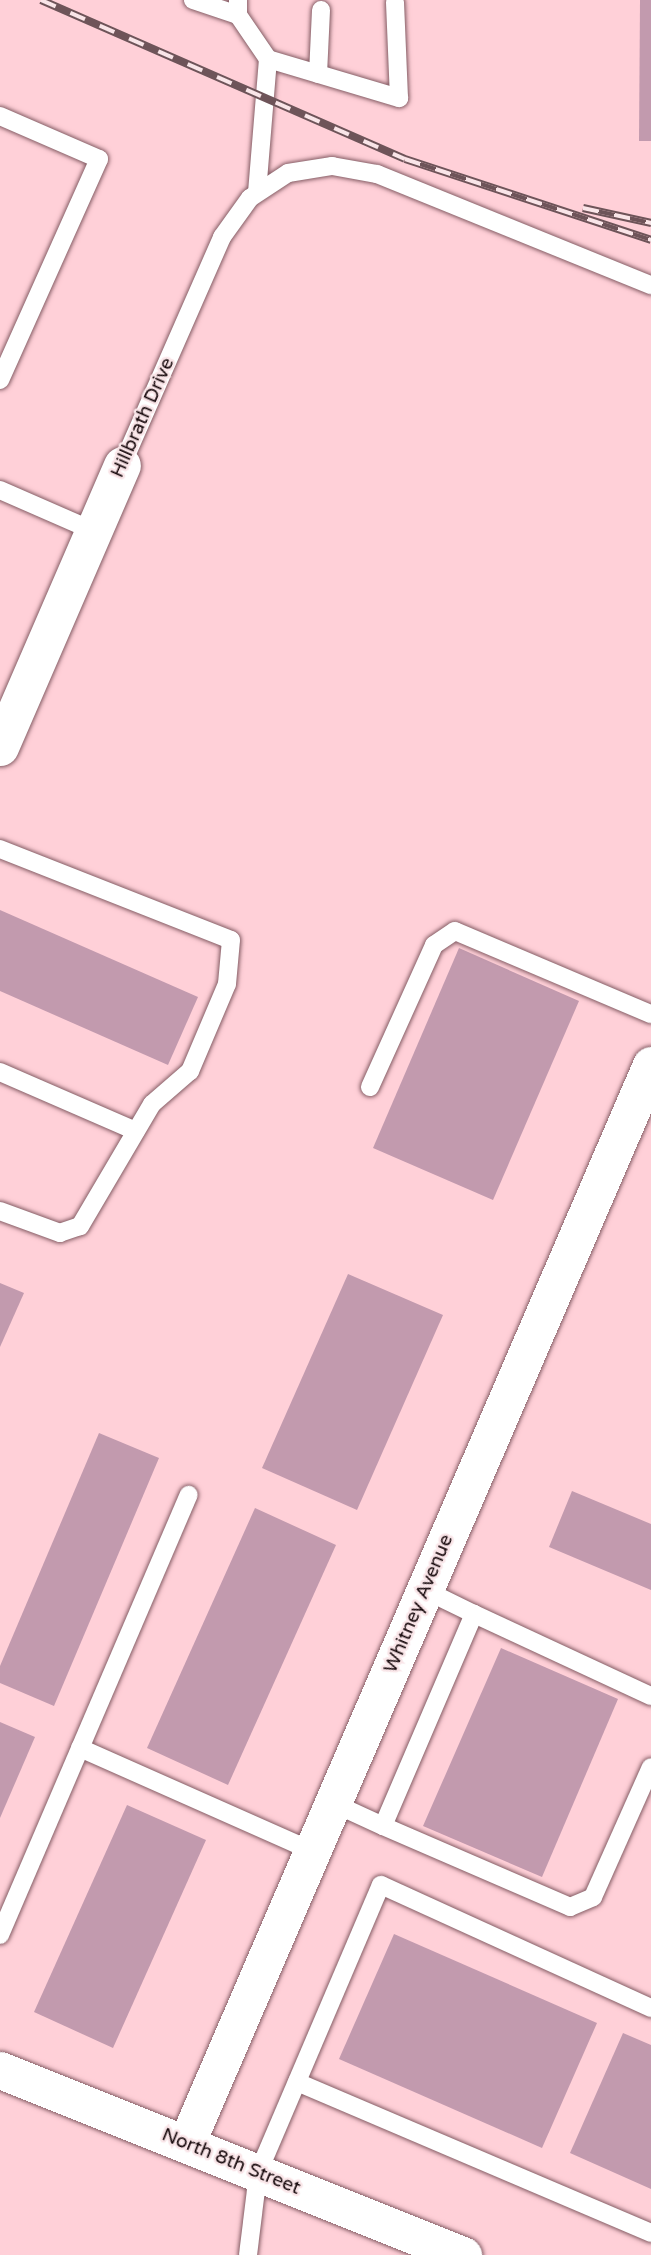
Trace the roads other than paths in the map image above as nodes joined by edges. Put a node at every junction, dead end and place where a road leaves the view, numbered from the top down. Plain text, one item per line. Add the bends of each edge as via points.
1 (192, 0) edge
2 (395, 2) dead end
3 (238, 7) edge
4 (321, 10) dead end
5 (268, 59) junction
6 (318, 74) junction
7 (0, 116) edge
8 (257, 192) junction
9 (651, 285) edge
10 (0, 380) edge
11 (122, 465) joint
12 (0, 490) edge
13 (94, 531) junction
14 (0, 747) edge
15 (0, 849) edge
16 (651, 1014) edge
17 (651, 1065) edge
18 (0, 1072) edge
19 (370, 1087) dead end
20 (136, 1131) junction
21 (0, 1211) edge
22 (189, 1495) dead end
23 (425, 1590) junction
24 (474, 1614) junction
25 (651, 1696) edge
26 (80, 1748) junction
27 (651, 1767) edge
28 (333, 1803) junction
29 (383, 1826) junction
30 (312, 1851) junction
31 (0, 1935) edge
32 (651, 2008) edge
33 (0, 2070) edge
34 (297, 2082) junction
35 (186, 2144) junction
36 (258, 2173) junction
37 (651, 2233) edge
38 (248, 2255) edge
39 (463, 2255) edge

1 - 3 lane
2 - 6 lane via 399,98
3 - 5 lane
4 - 6 lane
5 - 6 lane
5 - 8 lane
7 - 10 lane via 99,159
8 - 9 lane, Hillbrath Drive via 288,173 310,167 355,168
8 - 11 lane, Hillbrath Drive via 222,237
11 - 13 street, Hillbrath Drive
12 - 13 lane
13 - 14 street, Hillbrath Drive
15 - 20 lane via 230,940 227,984 190,1071 152,1104
16 - 19 lane via 455,931 434,945
17 - 23 street, Whitney Avenue
18 - 20 lane
20 - 21 lane via 80,1226 60,1233
22 - 26 lane
23 - 24 lane
23 - 28 street, Whitney Avenue
24 - 25 lane
24 - 29 lane
26 - 30 lane
26 - 31 lane
27 - 29 lane via 593,1896 570,1907
28 - 29 lane
28 - 30 street, Whitney Avenue
30 - 35 street, Whitney Avenue
32 - 34 lane via 381,1885
33 - 35 street, North 8th Street
34 - 36 lane
34 - 37 lane
35 - 36 street, North 8th Street
36 - 38 lane
36 - 39 street, North 8th Street

